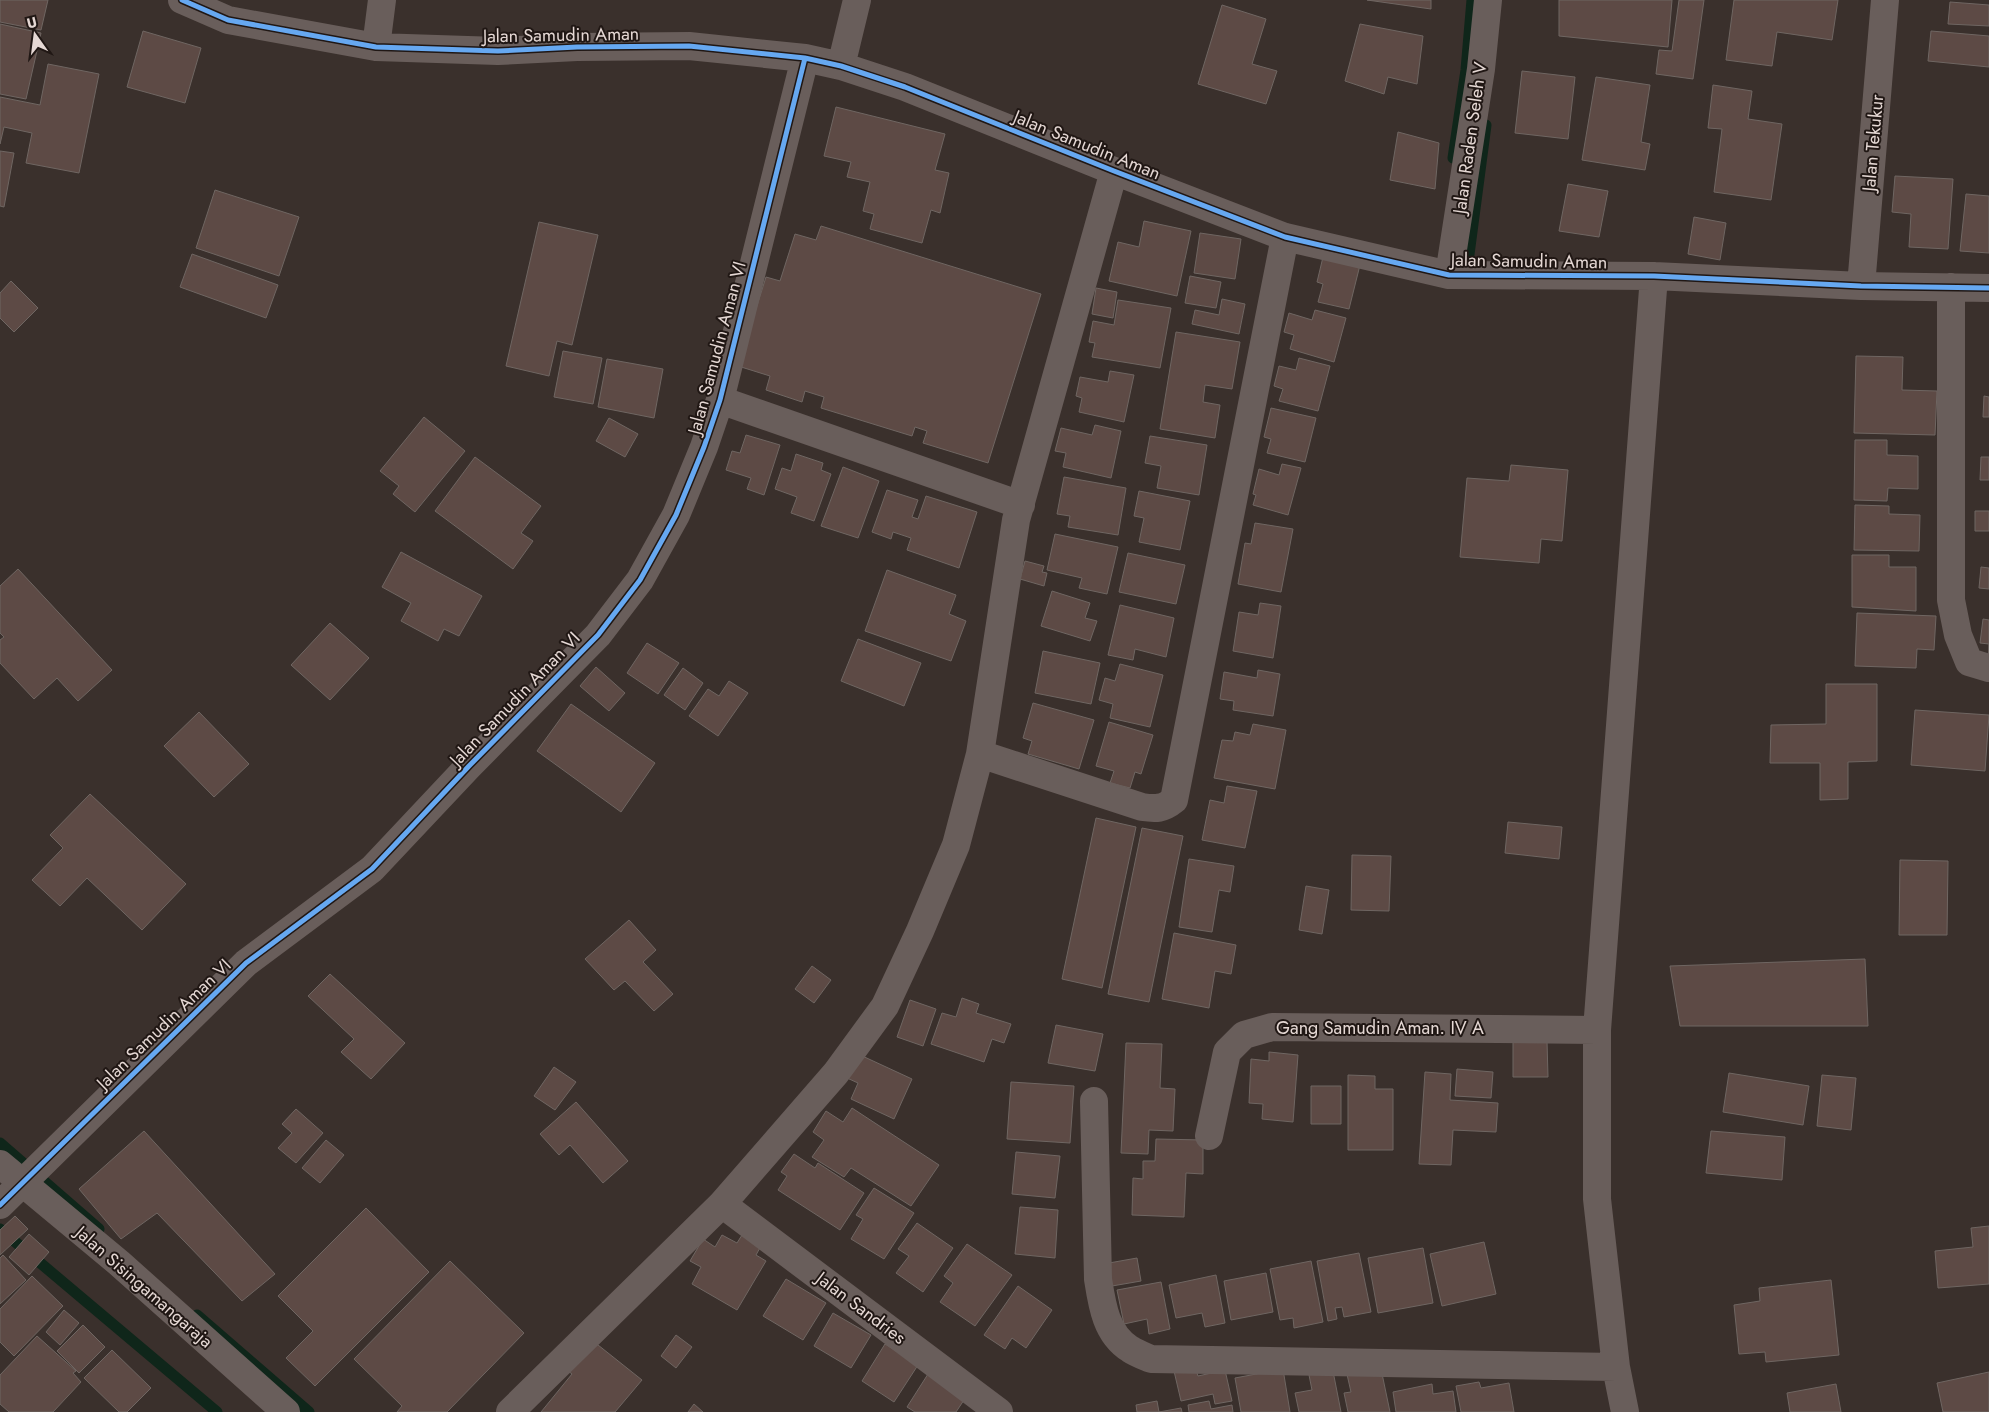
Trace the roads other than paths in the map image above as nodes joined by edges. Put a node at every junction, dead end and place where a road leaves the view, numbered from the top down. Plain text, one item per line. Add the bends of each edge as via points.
1 (182, 0) edge
2 (382, 0) edge
3 (857, 0) edge
4 (1488, 0) edge
5 (1885, 0) edge
6 (376, 47) junction
7 (805, 58) junction
8 (841, 66) junction
9 (1114, 171) junction
10 (1285, 237) junction
11 (1450, 275) junction
12 (1654, 276) junction
13 (1861, 286) junction
14 (1951, 287) junction
15 (1989, 288) edge
16 (720, 400) junction
17 (1021, 506) junction
18 (1989, 668) edge
19 (980, 754) junction
20 (1597, 1030) junction
21 (1094, 1101) dead end
22 (1209, 1136) dead end
23 (0, 1164) edge
24 (22, 1183) junction
25 (722, 1204) junction
26 (0, 1205) edge
27 (1616, 1367) junction
28 (286, 1412) edge
29 (510, 1412) edge
30 (1000, 1412) edge
31 (1625, 1412) edge

1 - 6 street, Jalan Samudin Aman via 228,20
2 - 6 street
3 - 8 street
4 - 11 street, Jalan Raden Seleh V via 1481,69
5 - 13 street, Jalan Tekukur
6 - 7 street, Jalan Samudin Aman via 498,51 690,46
7 - 8 street, Jalan Samudin Aman
7 - 16 street, Jalan Samudin Aman VI
8 - 9 street, Jalan Samudin Aman via 905,87
9 - 10 street, Jalan Samudin Aman
9 - 17 street
10 - 11 street, Jalan Samudin Aman
10 - 19 street via 1174,800 1165,808 1142,807
11 - 12 street, Jalan Samudin Aman
12 - 13 street, Jalan Samudin Aman
12 - 20 street
13 - 14 street, Jalan Samudin Aman
14 - 15 street, Jalan Samudin Aman
14 - 18 street via 1951,600 1958,635 1969,662
16 - 17 street
16 - 24 street, Jalan Samudin Aman VI via 676,515 640,580 598,635 372,869 246,963
17 - 19 street via 1016,520
19 - 25 street via 956,845 885,1006 836,1072
20 - 22 street, Gang Samudin Aman. IV A via 1272,1027 1244,1036 1227,1052
20 - 27 street via 1597,1199
21 - 27 street via 1098,1279 1102,1305 1113,1335 1129,1349 1151,1359
23 - 24 street, Jalan Sisingamangaraja
24 - 26 street, Jalan Samudin Aman VI
24 - 28 street, Jalan Sisingamangaraja via 119,1263
25 - 29 street
25 - 30 street, Jalan Sandries
27 - 31 street

